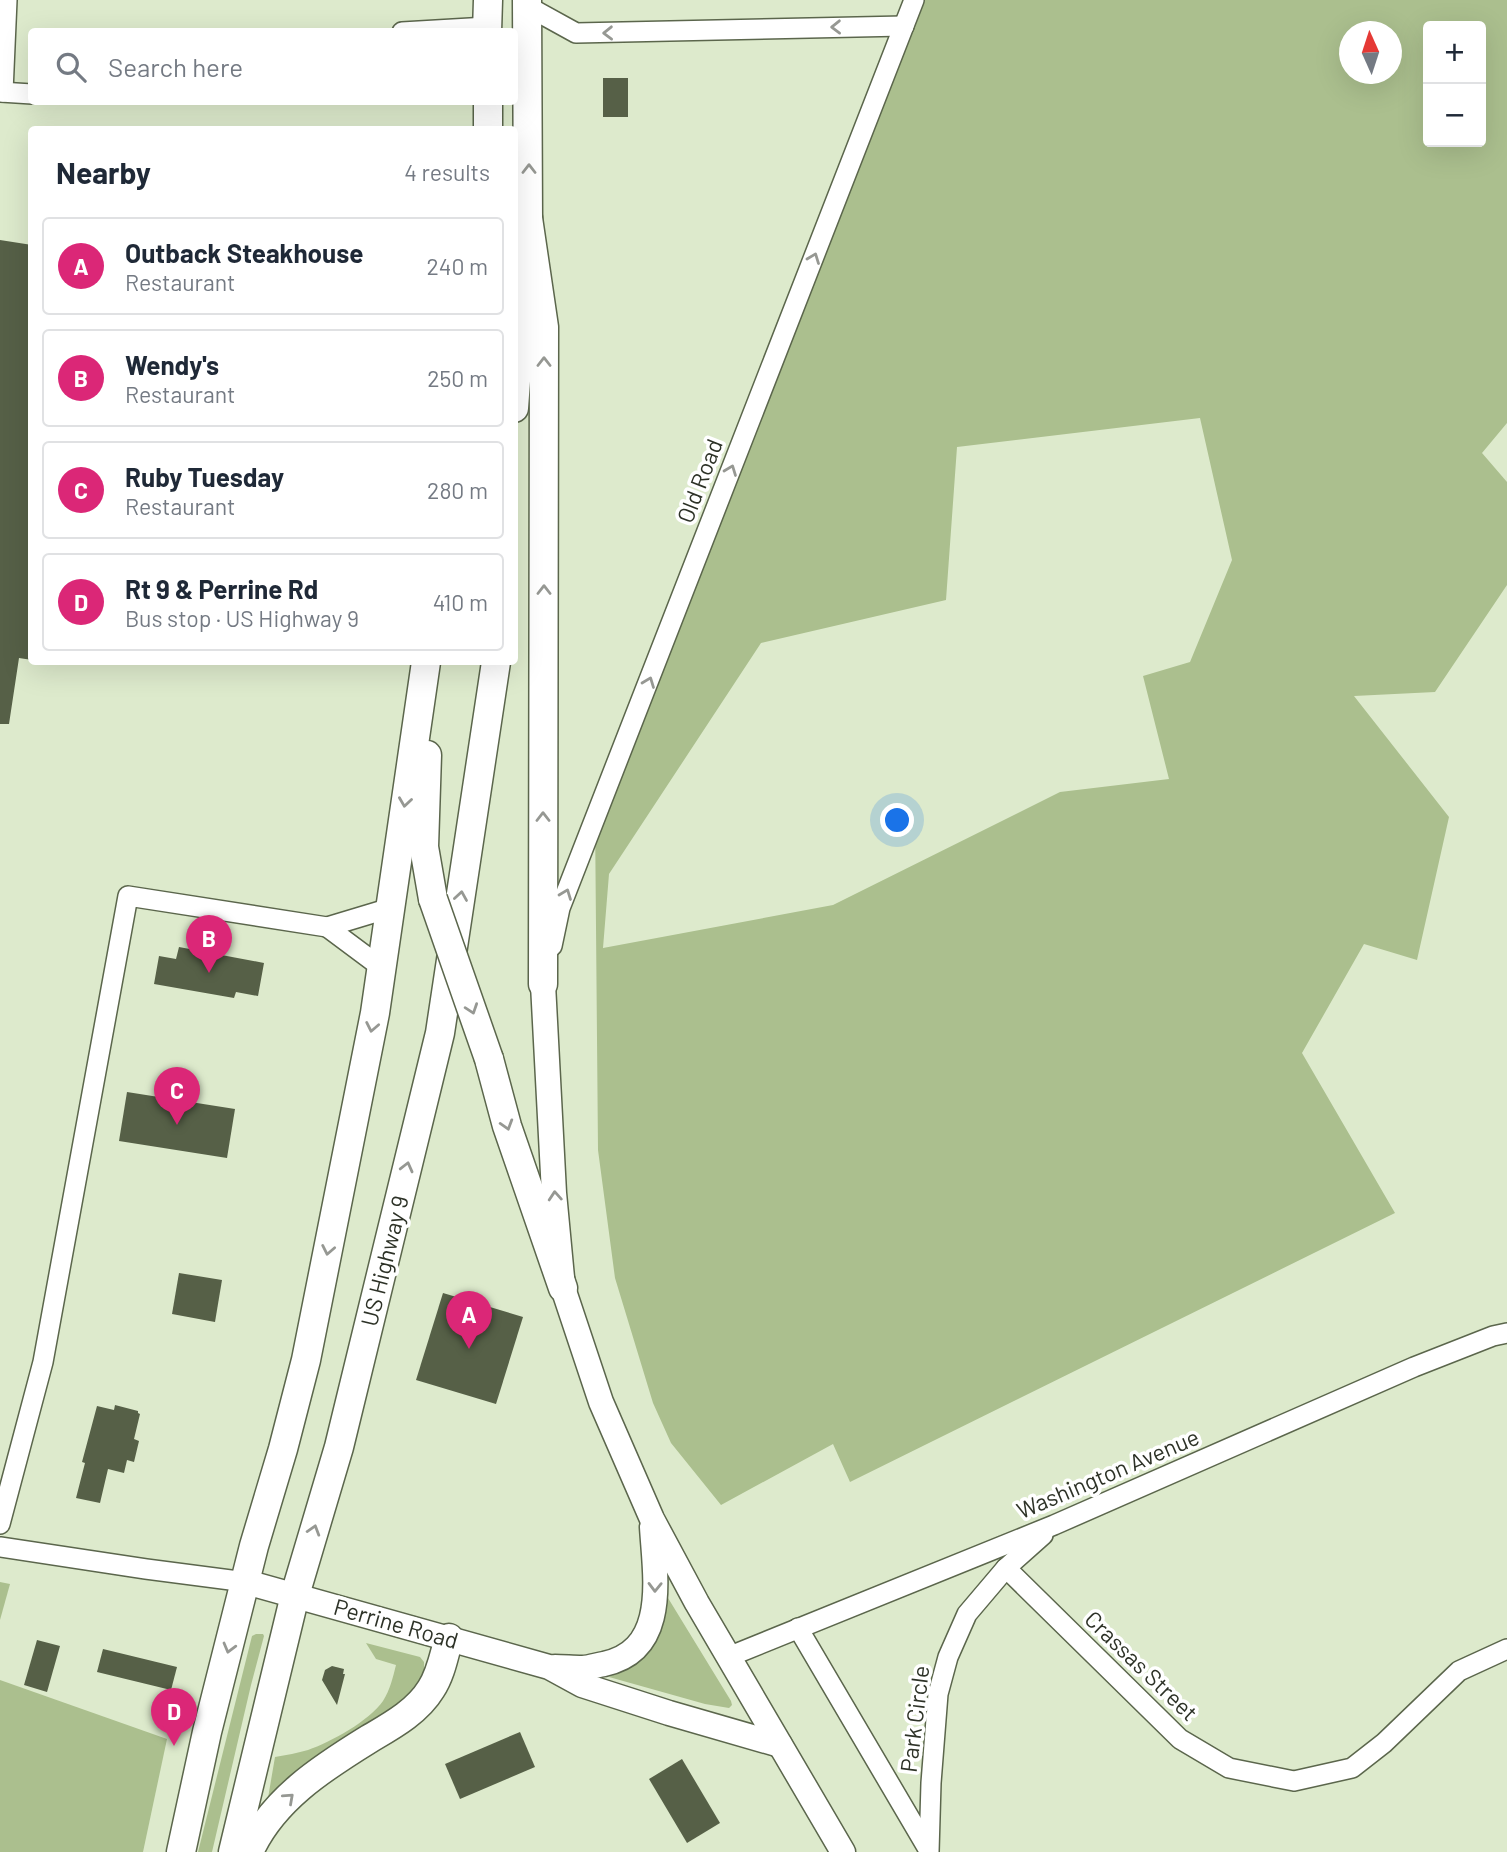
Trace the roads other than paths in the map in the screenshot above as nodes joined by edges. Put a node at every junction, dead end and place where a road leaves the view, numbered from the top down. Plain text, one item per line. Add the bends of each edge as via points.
1 (7, 0) edge
2 (914, 0) edge
3 (527, 3) edge
4 (488, 19) edge
5 (904, 26) junction
6 (428, 28) edge
7 (2, 92) edge
8 (28, 94) edge
9 (488, 105) edge
10 (488, 126) edge
11 (528, 218) junction
12 (518, 354) edge
13 (428, 665) edge
14 (428, 665) edge
15 (496, 665) edge
16 (390, 908) junction
17 (327, 927) junction
18 (382, 968) junction
19 (543, 984) junction
20 (564, 1288) junction
21 (1507, 1333) edge
22 (652, 1519) junction
23 (0, 1524) edge
24 (1054, 1525) junction
25 (0, 1547) edge
26 (1006, 1568) junction
27 (246, 1582) junction
28 (295, 1595) junction
29 (798, 1628) junction
30 (449, 1638) junction
31 (1507, 1649) edge
32 (728, 1657) junction
33 (549, 1667) junction
34 (780, 1745) junction
35 (929, 1851) edge
36 (181, 1852) edge
37 (233, 1852) edge
38 (249, 1852) edge
39 (843, 1852) edge

1 - 7 street
2 - 5 street, Old Road
5 -> 3 street via 576,33
11 -> 3 highway
4 - 6 street
19 -> 5 street, Old Road via 560,908
7 - 8 street
9 - 10 highway
11 - 12 highway
19 -> 11 highway via 544,327
13 -> 20 highway, bridge via 425,847 433,899
14 -> 16 highway
28 -> 15 highway, US Highway 9 via 339,1447 440,1033
16 - 17 street
16 - 18 highway
17 - 18 street
17 - 23 street via 128,896 43,1362
18 -> 27 highway via 306,1360
20 -> 19 main road
20 - 22 main road via 601,1402
21 - 24 street, Washington Avenue via 1413,1367
22 - 32 main road
22 -> 33 main road via 654,1608 647,1633 635,1650 616,1661 584,1668
24 - 26 street, Park Circle
24 - 29 street, Washington Avenue
25 - 27 street, Perrine Road
26 - 31 street, Crassas Street via 1180,1740 1229,1768 1294,1781 1352,1768 1459,1671
26 - 35 street, Park Circle via 967,1614 948,1657 938,1694
27 - 28 main road, Perrine Road
27 -> 36 highway
28 - 30 main road, Perrine Road
28 - 37 highway, US Highway 9
29 - 32 street, Washington Avenue
29 - 35 street
30 - 33 main road, Perrine Road
38 -> 30 highway via 284,1801 419,1704 438,1675
32 - 34 main road
33 - 34 main road, Perrine Road via 582,1685
34 - 39 main road

